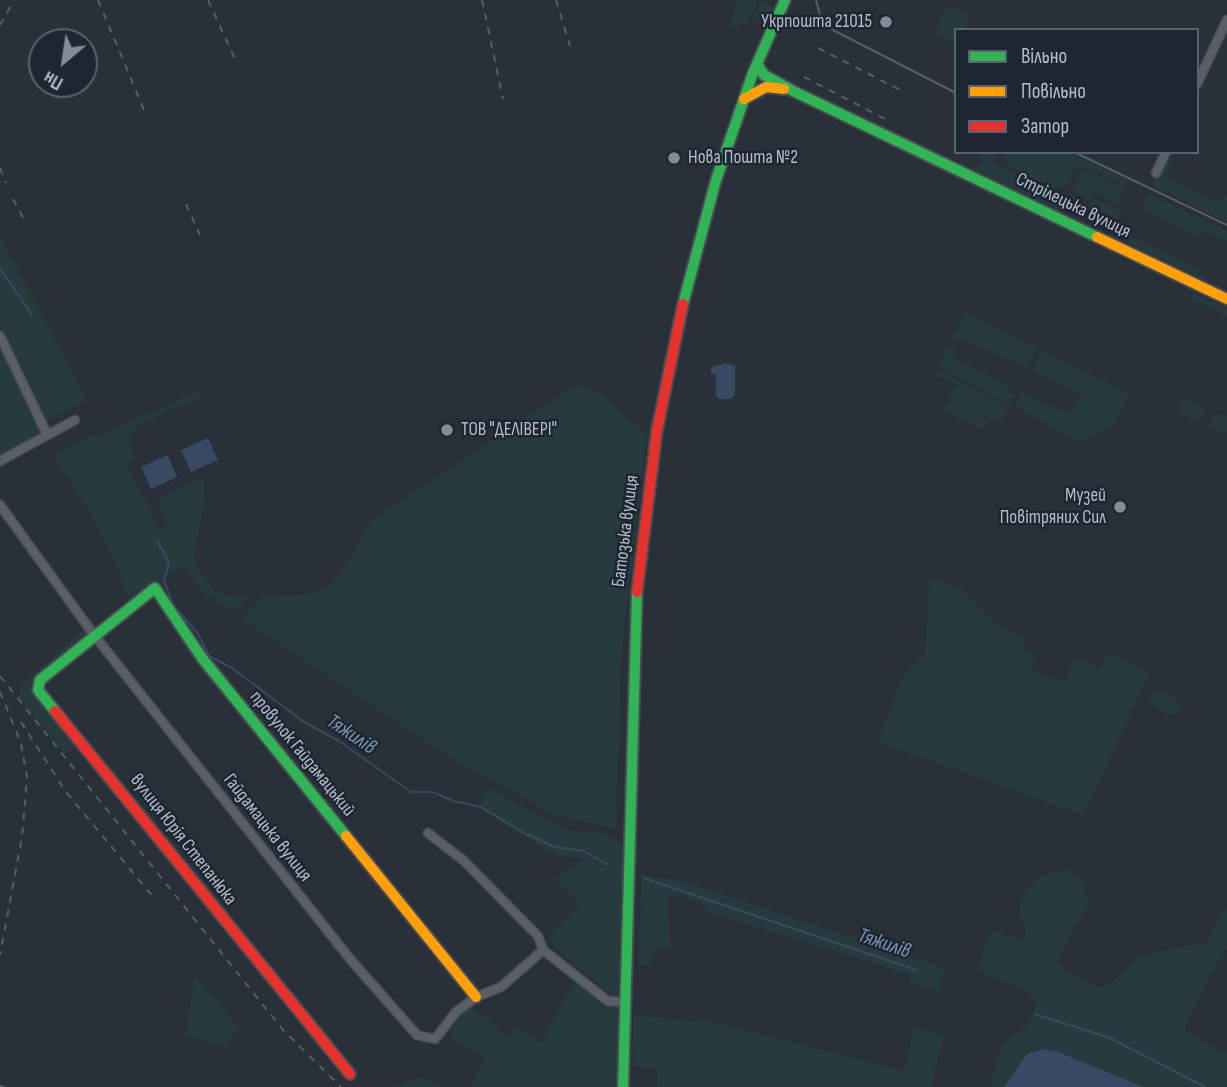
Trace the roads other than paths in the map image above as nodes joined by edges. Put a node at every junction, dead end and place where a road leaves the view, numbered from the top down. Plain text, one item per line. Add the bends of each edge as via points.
1 (785, 0) edge
2 (1227, 20) edge
3 (757, 64) junction
4 (1199, 80) edge
5 (793, 91) junction
6 (744, 99) junction
7 (1165, 154) edge
8 (1156, 173) dead end
9 (1227, 299) edge
10 (0, 336) edge
11 (75, 420) dead end
12 (47, 434) junction
13 (0, 461) edge
14 (0, 505) edge
15 (94, 635) junction
16 (428, 833) dead end
17 (543, 950) junction
18 (477, 997) junction
19 (625, 1002) junction
20 (350, 1074) dead end
21 (623, 1087) edge

1 - 3 street, Батозька вулиця
2 - 4 street
3 - 5 street, Стрілецька вулиця via 764,75
3 - 6 street, Батозька вулиця
5 - 6 street via 766,87
5 - 9 street, Стрілецька вулиця
6 - 19 street, Батозька вулиця via 716,180 677,327 640,547
7 - 8 street
10 - 12 street
11 - 12 street
12 - 13 street
14 - 15 street, Гайдамацька вулиця
15 - 18 street, Гайдамацька вулиця via 411,1030 424,1039 435,1039 452,1016
15 - 18 street, провулок Гайдамацький via 155,588 202,658
15 - 20 street, вулиця Юрія Степанюка via 40,680 38,690
16 - 17 street via 472,869 538,936
17 - 18 street, Гайдамацька вулиця via 500,987
17 - 19 street via 608,1001
19 - 21 street, Батозька вулиця

